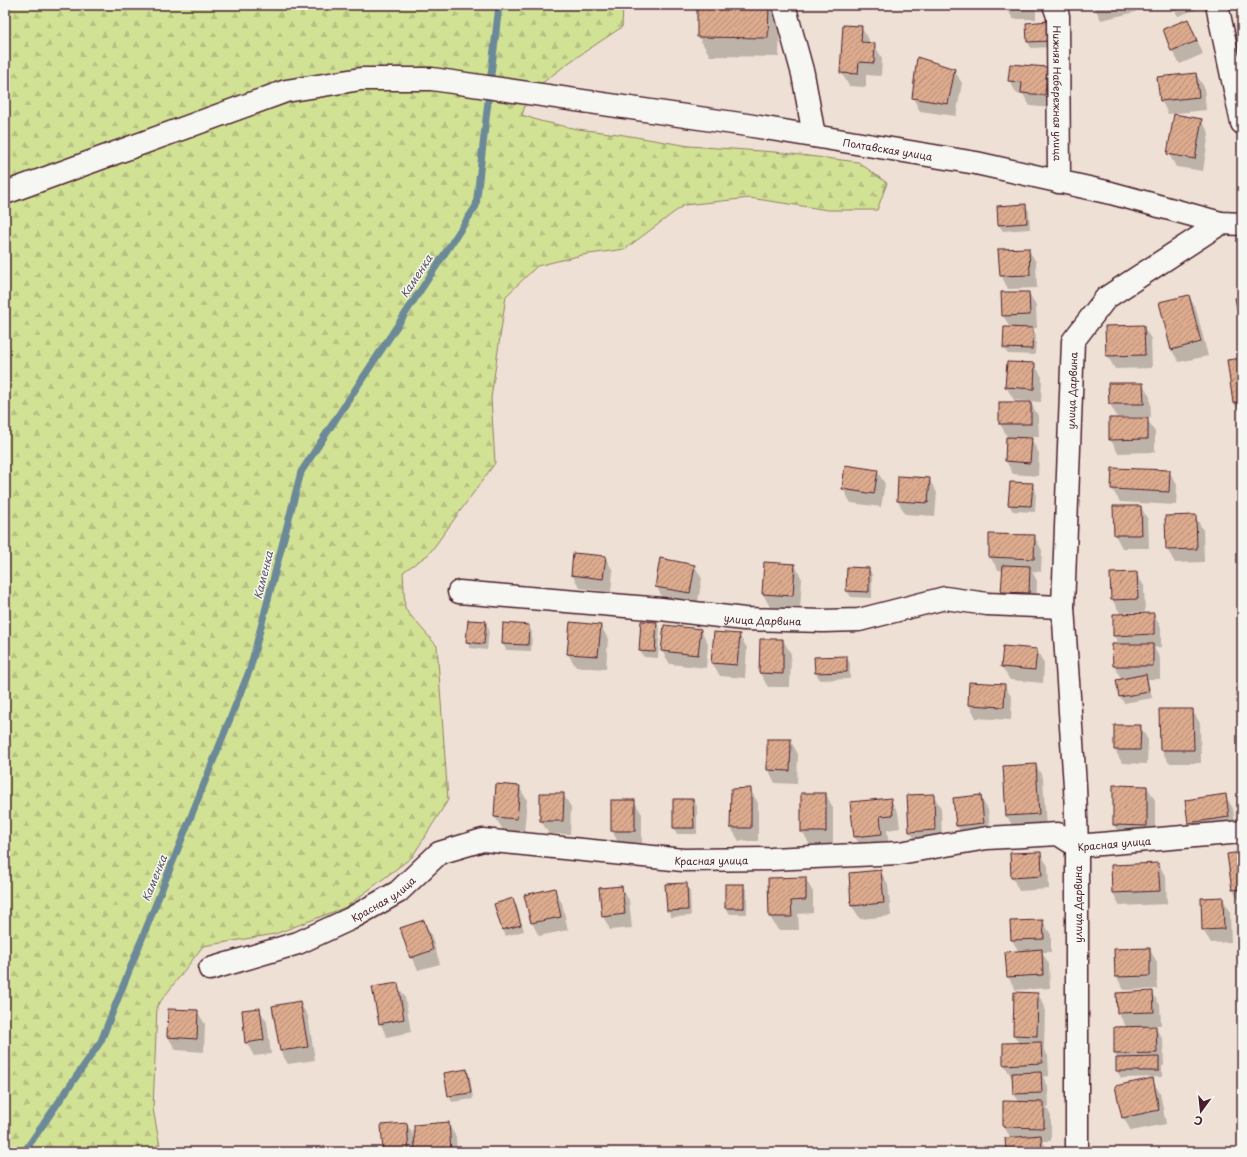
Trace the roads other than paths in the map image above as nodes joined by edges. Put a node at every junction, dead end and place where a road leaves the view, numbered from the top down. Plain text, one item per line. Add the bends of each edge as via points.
1 (784, 5) edge
2 (1054, 5) edge
3 (1217, 5) edge
4 (1242, 123) edge
5 (814, 136) junction
6 (1059, 182) junction
7 (5, 193) edge
8 (1231, 223) edge
9 (459, 592) dead end
10 (1063, 608) junction
11 (1242, 832) edge
12 (1077, 846) junction
13 (210, 969) dead end
14 (1077, 1152) edge

1 - 5 street via 803,74
2 - 6 street, Нижняя Набережная улица via 1058,16
3 - 4 street
5 - 6 street, Полтавская улица via 976,163
5 - 7 street, Полтавская улица via 432,79 361,79 286,91
6 - 8 street, Полтавская улица
8 - 10 street, улица Дарвина via 1157,263 1106,298 1073,341
9 - 10 street, улица Дарвина via 660,609 744,619 815,621 859,620 945,598 986,604
10 - 12 street, улица Дарвина
11 - 12 street, Красная улица
12 - 13 street, Красная улица via 1058,834 987,838 899,853 683,860 483,840 439,853 398,892 298,943
12 - 14 street, улица Дарвина

